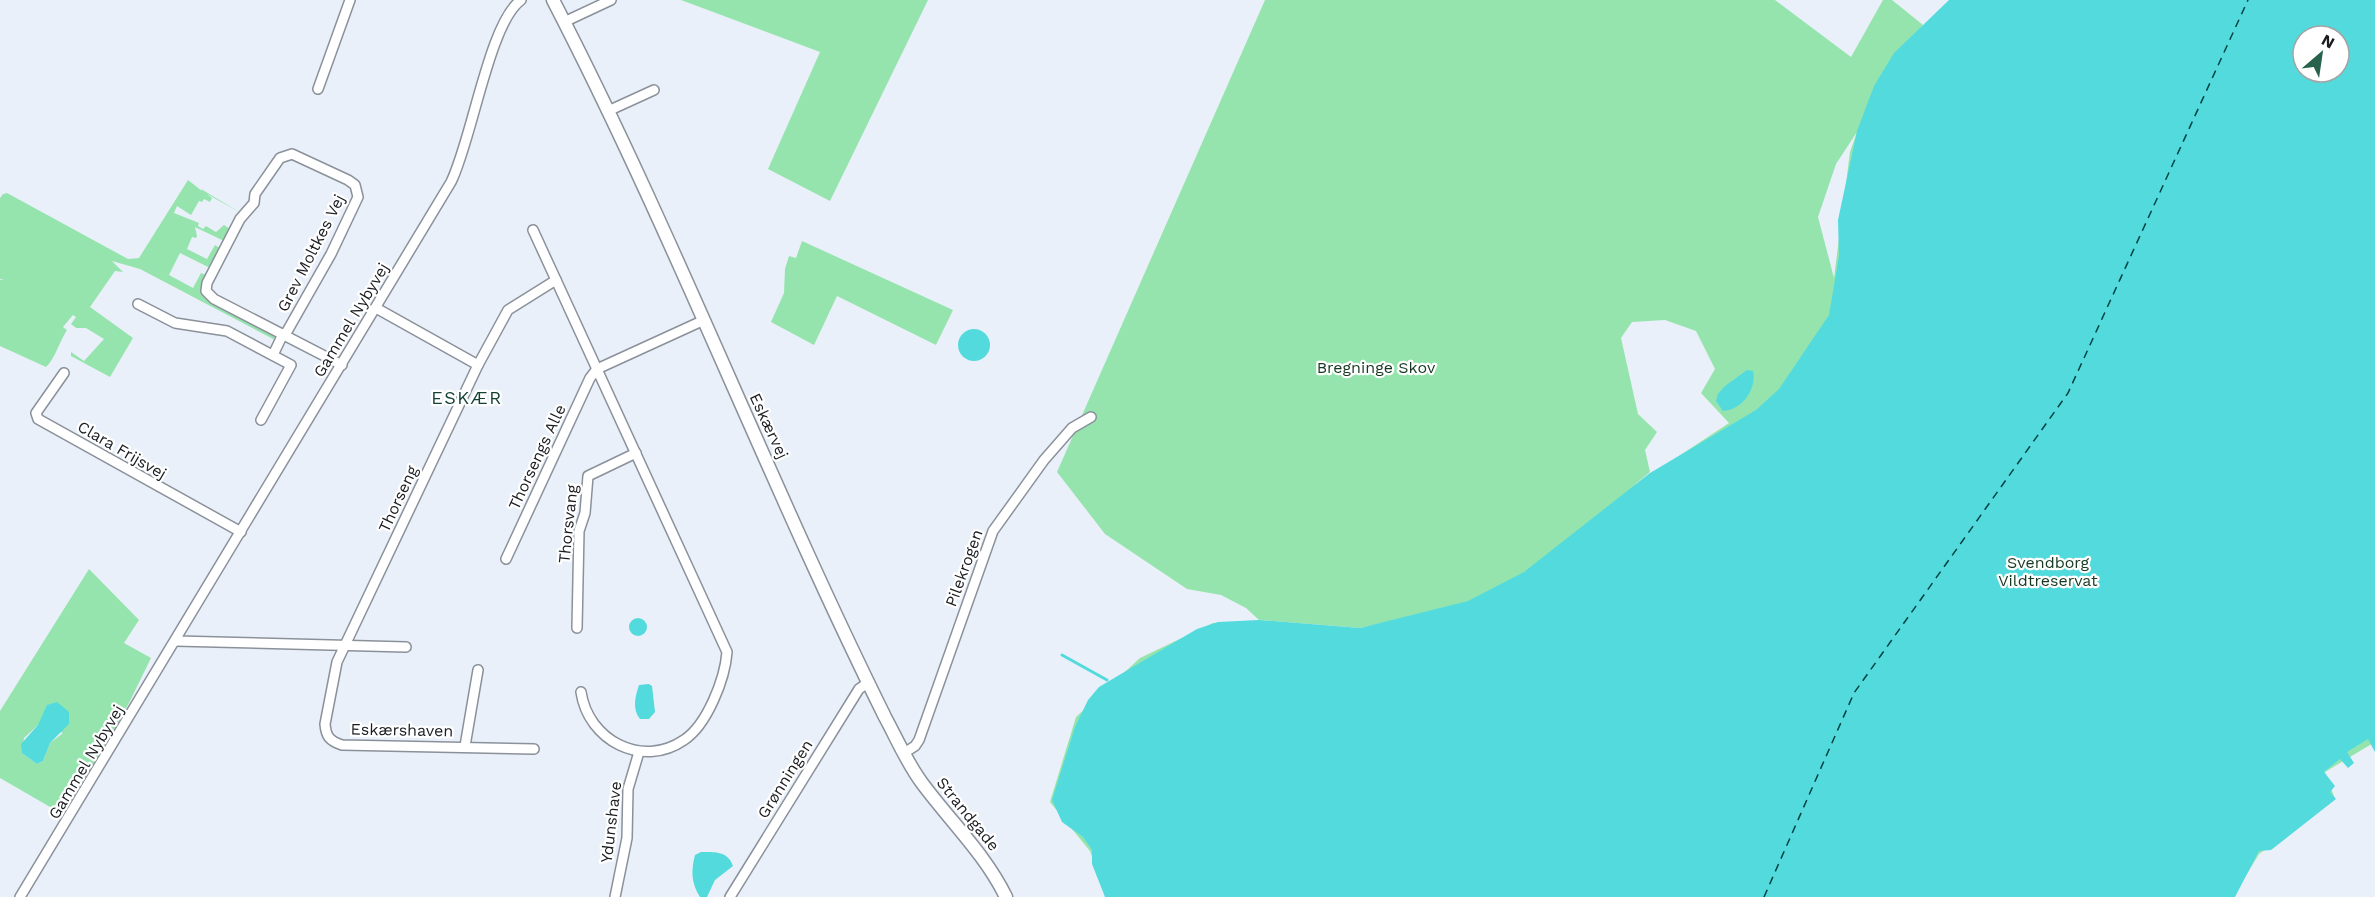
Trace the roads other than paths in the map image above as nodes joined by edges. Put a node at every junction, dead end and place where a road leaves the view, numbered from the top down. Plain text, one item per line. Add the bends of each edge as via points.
1 (351, 0) edge
2 (521, 0) edge
3 (553, 0) edge
4 (611, 0) edge
5 (564, 22) junction
6 (318, 89) dead end
7 (654, 90) dead end
8 (608, 111) junction
9 (533, 230) dead end
10 (556, 280) junction
11 (138, 304) dead end
12 (376, 308) junction
13 (702, 321) junction
14 (284, 335) junction
15 (273, 355) junction
16 (342, 365) junction
17 (478, 365) junction
18 (597, 369) junction
19 (64, 373) dead end
20 (1091, 417) dead end
21 (261, 420) dead end
22 (636, 453) junction
23 (241, 532) junction
24 (506, 559) dead end
25 (577, 628) dead end
26 (176, 641) junction
27 (345, 646) junction
28 (406, 647) dead end
29 (478, 670) dead end
30 (869, 682) junction
31 (581, 692) dead end
32 (465, 746) junction
33 (534, 749) dead end
34 (639, 752) junction
35 (904, 753) junction
36 (20, 897) edge
37 (615, 897) edge
38 (730, 897) edge
39 (1006, 897) edge

1 - 6 street
2 - 12 street, Gammel Nybyvej via 500,28 454,177
3 - 5 street, Eskærvej
4 - 5 street
5 - 8 street, Eskærvej
7 - 8 street
8 - 13 street, Eskærvej
9 - 10 street
10 - 17 street, Thorseng via 508,310
10 - 18 street
11 - 15 street via 175,323 227,331
12 - 16 street, Gammel Nybyvej
12 - 17 street
13 - 18 street
13 - 30 street, Eskærvej
14 - 14 street, Grev Moltkes Vej via 214,299 206,289 255,195 280,158 292,154 348,180 355,185 358,197 332,254
14 - 15 street, Grev Moltkes Vej
14 - 16 street, Grev Moltkes Vej
15 - 21 street via 291,365
16 - 23 street, Gammel Nybyvej
17 - 27 street, Thorseng
18 - 22 street
18 - 24 street, Thorsengs Alle
19 - 23 street, Clara Frijsvej via 36,413 38,419
20 - 35 street, Pilekrogen via 1072,428 1044,460 993,531 919,740
22 - 25 street, Thorsvang via 588,476 585,513 579,531
22 - 34 street via 727,652 726,665 707,714 693,733 663,750
23 - 26 street, Gammel Nybyvej
26 - 27 street
26 - 36 street, Gammel Nybyvej
27 - 28 street
27 - 32 street, Eskærshaven via 337,662 325,724 332,742
29 - 32 street, Eskærshaven
30 - 35 street, Eskærvej
30 - 38 street, Grønningen via 860,689
31 - 34 street via 586,712 599,731 617,745
32 - 33 street, Eskærshaven
34 - 37 street, Ydunshave via 628,789 627,838
35 - 39 street, Strandgade via 925,786 984,859

